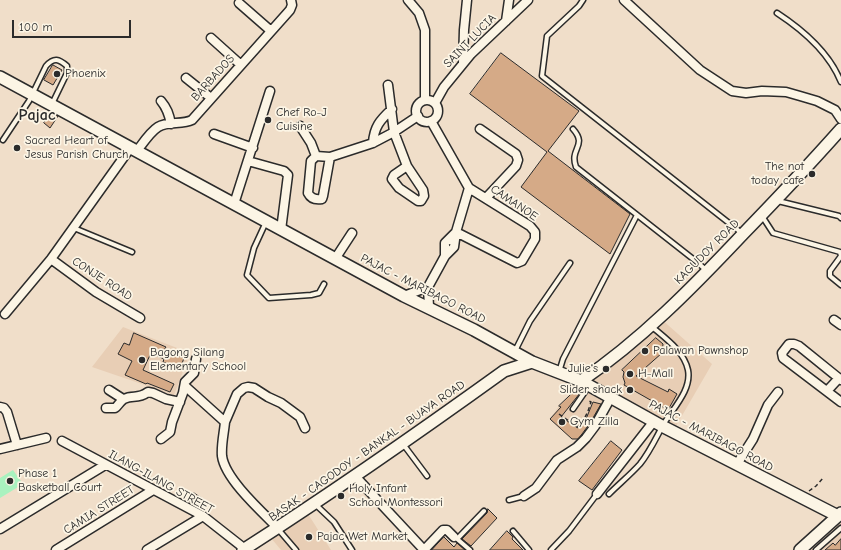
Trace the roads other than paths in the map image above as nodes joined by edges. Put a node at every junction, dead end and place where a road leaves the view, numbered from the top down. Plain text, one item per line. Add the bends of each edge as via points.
1 (291, 0) edge
2 (408, 0) edge
3 (466, 0) edge
4 (509, 0) edge
5 (528, 0) edge
6 (583, 0) edge
7 (624, 0) edge
8 (239, 3) dead end
9 (777, 13) dead end
10 (506, 21) junction
11 (271, 31) junction
12 (212, 38) dead end
13 (463, 63) junction
14 (241, 65) junction
15 (0, 77) edge
16 (186, 78) dead end
17 (841, 82) edge
18 (388, 85) dead end
19 (270, 91) dead end
20 (32, 94) junction
21 (211, 98) junction
22 (425, 100) junction
23 (161, 101) dead end
24 (435, 103) junction
25 (52, 104) junction
26 (392, 109) junction
27 (418, 116) junction
28 (841, 118) edge
29 (431, 121) junction
30 (171, 124) junction
31 (300, 126) dead end
32 (573, 128) dead end
33 (480, 129) dead end
34 (841, 129) edge
35 (394, 132) junction
36 (214, 134) dead end
37 (3, 140) dead end
38 (373, 143) junction
39 (253, 148) junction
40 (134, 149) junction
41 (316, 156) junction
42 (330, 157) junction
43 (248, 161) junction
44 (407, 166) dead end
45 (469, 188) junction
46 (486, 198) junction
47 (775, 201) junction
48 (234, 204) junction
49 (637, 214) junction
50 (762, 215) junction
51 (841, 218) edge
52 (267, 222) junction
53 (74, 228) junction
54 (281, 230) junction
55 (456, 232) junction
56 (352, 233) dead end
57 (743, 234) junction
58 (132, 252) dead end
59 (51, 259) junction
60 (335, 259) junction
61 (570, 263) dead end
62 (708, 272) junction
63 (324, 284) dead end
64 (841, 285) edge
65 (428, 287) junction
66 (404, 296) junction
67 (429, 307) junction
68 (5, 314) dead end
69 (140, 318) dead end
70 (651, 326) junction
71 (511, 351) junction
72 (196, 359) dead end
73 (532, 362) junction
74 (504, 371) junction
75 (558, 373) junction
76 (840, 379) edge
77 (585, 384) junction
78 (185, 386) junction
79 (109, 390) dead end
80 (778, 392) dead end
81 (827, 392) junction
82 (611, 397) junction
83 (123, 399) junction
84 (180, 402) junction
85 (841, 402) edge
86 (0, 407) edge
87 (106, 408) dead end
88 (573, 409) dead end
89 (225, 422) junction
90 (658, 423) junction
91 (305, 428) dead end
92 (46, 438) dead end
93 (161, 439) dead end
94 (62, 441) dead end
95 (402, 443) junction
96 (17, 445) junction
97 (0, 449) edge
98 (737, 464) junction
99 (105, 465) junction
100 (355, 476) junction
101 (427, 476) dead end
102 (153, 490) junction
103 (597, 494) joint
104 (609, 494) dead end
105 (524, 496) joint
106 (509, 500) dead end
107 (315, 503) junction
108 (484, 511) dead end
109 (839, 515) edge
110 (203, 516) junction
111 (278, 528) junction
112 (841, 528) edge
113 (0, 529) edge
114 (512, 530) dead end
115 (456, 538) junction
116 (244, 549) edge
117 (56, 550) edge
118 (147, 550) edge
119 (296, 550) edge
120 (352, 550) edge
121 (424, 550) edge
122 (470, 550) edge
123 (530, 550) edge
124 (551, 550) edge
125 (800, 550) edge
126 (816, 550) edge

1 - 11 street, BARBADOS via 290,10
2 - 22 street via 422,18 425,30
3 - 13 street
4 - 10 street
5 - 10 street, SAINT LUCIA
6 - 57 lane via 548,36 542,76
7 - 28 street via 700,70 732,91 746,94 762,91 786,92 817,101 834,110
8 - 11 street
9 - 17 lane via 817,45 838,73
10 - 13 street, SAINT LUCIA
11 - 14 street, BARBADOS
12 - 14 street
13 - 24 street, SAINT LUCIA
14 - 21 street, BARBADOS
15 - 20 street, PAJAC - MARIBAGO ROAD
16 - 21 street
18 - 26 street
19 - 39 street
20 - 25 street, PAJAC - MARIBAGO ROAD
20 - 25 lane via 50,61 62,62 67,66 67,73
20 - 37 lane
21 - 30 street, BARBADOS via 192,120
22 - 24 street
22 - 27 street via 417,108
23 - 30 street via 167,108
24 - 29 street via 438,113
25 - 40 street, PAJAC - MARIBAGO ROAD
26 - 35 street
26 - 38 street via 381,119 374,133
27 - 29 street via 424,121
27 - 35 street
29 - 45 street
30 - 40 street, BARBADOS via 157,127
31 - 41 street via 311,142
32 - 49 lane via 580,140 573,159 576,167
33 - 46 street via 516,154 518,160 516,166
34 - 47 street, KAGUDOY ROAD
35 - 38 street
35 - 44 street
36 - 39 street
38 - 42 street
39 - 43 street
40 - 48 street, PAJAC - MARIBAGO ROAD
40 - 53 street, BARBADOS
41 - 42 street
41 - 42 street via 312,161 308,193 317,200 323,196
43 - 48 street
43 - 54 street via 284,171 288,175
45 - 46 street, CAMANOE
45 - 55 street
46 - 55 street, CAMANOE via 536,232 535,239 522,261 517,263
47 - 50 street, KAGUDOY ROAD
47 - 51 lane
48 - 52 street, PAJAC - MARIBAGO ROAD
49 - 62 lane
49 - 75 lane
50 - 57 street, KAGUDOY ROAD
50 - 64 lane via 773,233 840,252 841,256 830,276
52 - 54 street, PAJAC - MARIBAGO ROAD
52 - 63 lane via 254,248 247,275 256,285 269,298 319,293
53 - 58 lane
53 - 59 street, BARBADOS
54 - 60 street, PAJAC - MARIBAGO ROAD
55 - 65 street via 454,247 445,256
56 - 60 street
57 - 62 street, KAGUDOY ROAD
59 - 68 street, BARBADOS
59 - 69 street, CONJE ROAD via 96,292
60 - 66 street, PAJAC - MARIBAGO ROAD
61 - 71 lane
62 - 70 street, KAGUDOY ROAD
65 - 66 street
65 - 67 street
66 - 67 street, PAJAC - MARIBAGO ROAD
67 - 71 street, PAJAC - MARIBAGO ROAD
70 - 77 street, KAGUDOY ROAD
70 - 90 lane via 677,349 684,359 689,378 685,390
71 - 73 street, PAJAC - MARIBAGO ROAD
71 - 74 street
72 - 78 street via 194,373
73 - 74 street, BASAK - CAGODOY - BANKAL - BUAYA ROAD
73 - 75 street, PAJAC - MARIBAGO ROAD
74 - 95 street, BASAK - CAGODOY - BANKAL - BUAYA ROAD
75 - 77 street, PAJAC - MARIBAGO ROAD
76 - 81 street
76 - 81 street via 799,346 789,344 782,354 783,358
77 - 82 street, PAJAC - MARIBAGO ROAD
77 - 88 lane via 581,398
78 - 84 street
78 - 89 street
79 - 83 street
80 - 98 street via 768,405 753,440
81 - 85 street
82 - 90 street, PAJAC - MARIBAGO ROAD
82 - 105 street via 586,438 557,460 536,488
83 - 84 street via 142,396 148,392
83 - 87 street via 115,408
84 - 93 street via 170,432
86 - 96 street via 7,412
89 - 91 street via 237,394 248,387 254,388 300,417
89 - 111 street via 222,456 225,465 237,486
90 - 98 street, PAJAC - MARIBAGO ROAD
90 - 103 street
90 - 104 lane via 646,456
92 - 96 street
94 - 99 street, ILANG-ILANG STREET
95 - 100 street, BASAK - CAGODOY - BANKAL - BUAYA ROAD
95 - 101 lane
96 - 97 street
98 - 109 street, PAJAC - MARIBAGO ROAD
99 - 102 street, ILANG-ILANG STREET
99 - 113 street
100 - 107 street, BASAK - CAGODOY - BANKAL - BUAYA ROAD
100 - 121 street
102 - 110 street, ILANG-ILANG STREET
102 - 117 street, CAMIA STREET
103 - 124 lane
105 - 106 lane
107 - 111 street, BASAK - CAGODOY - BANKAL - BUAYA ROAD
107 - 120 lane via 334,522
108 - 115 lane
109 - 125 street
110 - 116 street, ILANG-ILANG STREET
110 - 118 street
111 - 116 street, BASAK - CAGODOY - BANKAL - BUAYA ROAD
111 - 119 lane
112 - 126 lane
114 - 123 lane
115 - 121 street via 443,530
115 - 122 lane

